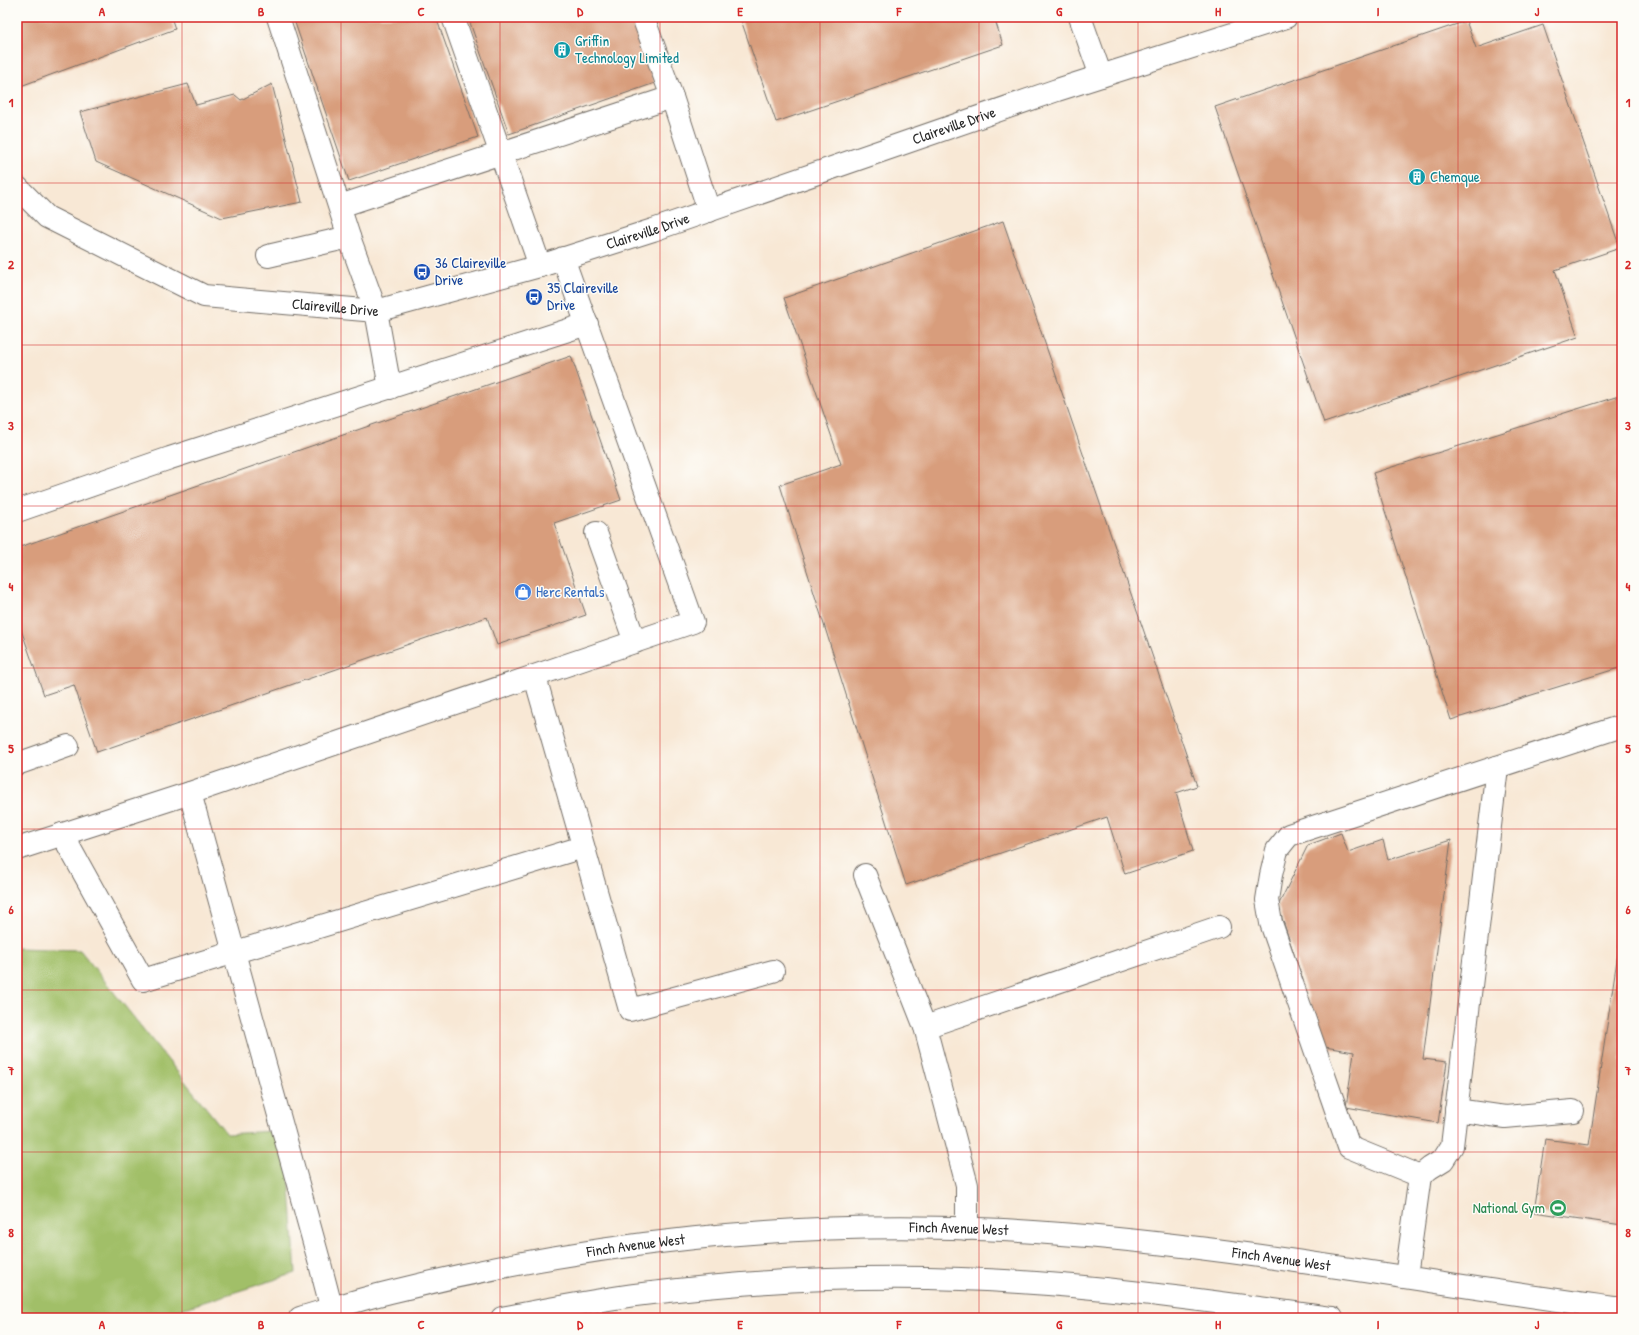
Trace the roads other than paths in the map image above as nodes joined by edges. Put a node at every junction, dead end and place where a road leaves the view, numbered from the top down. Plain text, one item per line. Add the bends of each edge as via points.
1 (278, 17) edge
2 (453, 17) edge
3 (643, 17) edge
4 (1080, 17) edge
5 (1286, 17) edge
6 (1101, 76) junction
7 (672, 97) junction
8 (501, 154) junction
9 (17, 187) edge
10 (340, 206) junction
11 (709, 211) junction
12 (349, 237) junction
13 (268, 256) dead end
14 (563, 258) junction
15 (540, 266) junction
16 (376, 311) junction
17 (587, 324) junction
18 (390, 388) junction
19 (17, 511) edge
20 (596, 534) dead end
21 (635, 642) junction
22 (535, 677) junction
23 (1622, 726) edge
24 (68, 746) dead end
25 (17, 764) edge
26 (1497, 767) junction
27 (190, 793) junction
28 (62, 834) junction
29 (583, 847) junction
30 (17, 849) edge
31 (865, 875) dead end
32 (1219, 927) dead end
33 (234, 952) junction
34 (773, 972) dead end
35 (925, 1027) junction
36 (1456, 1110) junction
37 (1573, 1111) dead end
38 (1420, 1176) junction
39 (967, 1229) junction
40 (1406, 1277) junction
41 (1622, 1309) edge
42 (333, 1313) edge
43 (300, 1318) edge
44 (502, 1318) edge
45 (1332, 1318) edge

1 - 10 main road
2 - 8 main road
3 - 7 main road
4 - 6 main road
5 - 6 main road, Claireville Drive
6 - 11 main road, Claireville Drive
7 - 8 main road
7 - 11 main road
8 - 10 main road
8 - 15 main road
9 - 16 main road, Claireville Drive via 47,217 204,296
10 - 12 main road
11 - 14 main road, Claireville Drive
12 - 13 main road
12 - 16 main road
14 - 15 main road, Claireville Drive
14 - 17 main road
15 - 16 main road, Claireville Drive
16 - 18 main road
17 - 18 main road
17 - 21 main road via 693,622
18 - 19 main road via 170,458
20 - 21 main road
21 - 22 main road
22 - 27 main road
22 - 29 main road
23 - 26 main road
24 - 25 main road
26 - 36 main road
26 - 38 main road via 1289,835 1277,850 1271,874 1267,900 1271,924 1349,1147
27 - 28 main road
27 - 33 main road
28 - 30 main road
28 - 33 main road via 143,980
29 - 33 main road
29 - 34 main road via 630,1010
31 - 35 main road
32 - 35 main road
33 - 42 main road
35 - 39 main road via 967,1185
36 - 37 main road via 1505,1117
36 - 38 main road via 1452,1146 1443,1160
38 - 40 main road
39 - 40 main road, Finch Avenue West via 1153,1243
39 - 42 main road, Finch Avenue West via 850,1228 698,1238 623,1247 473,1272 388,1292
40 - 41 main road, Finch Avenue West
42 - 43 main road, Finch Avenue West
44 - 45 main road via 641,1294 697,1288 808,1280 887,1278 969,1279 1140,1292

